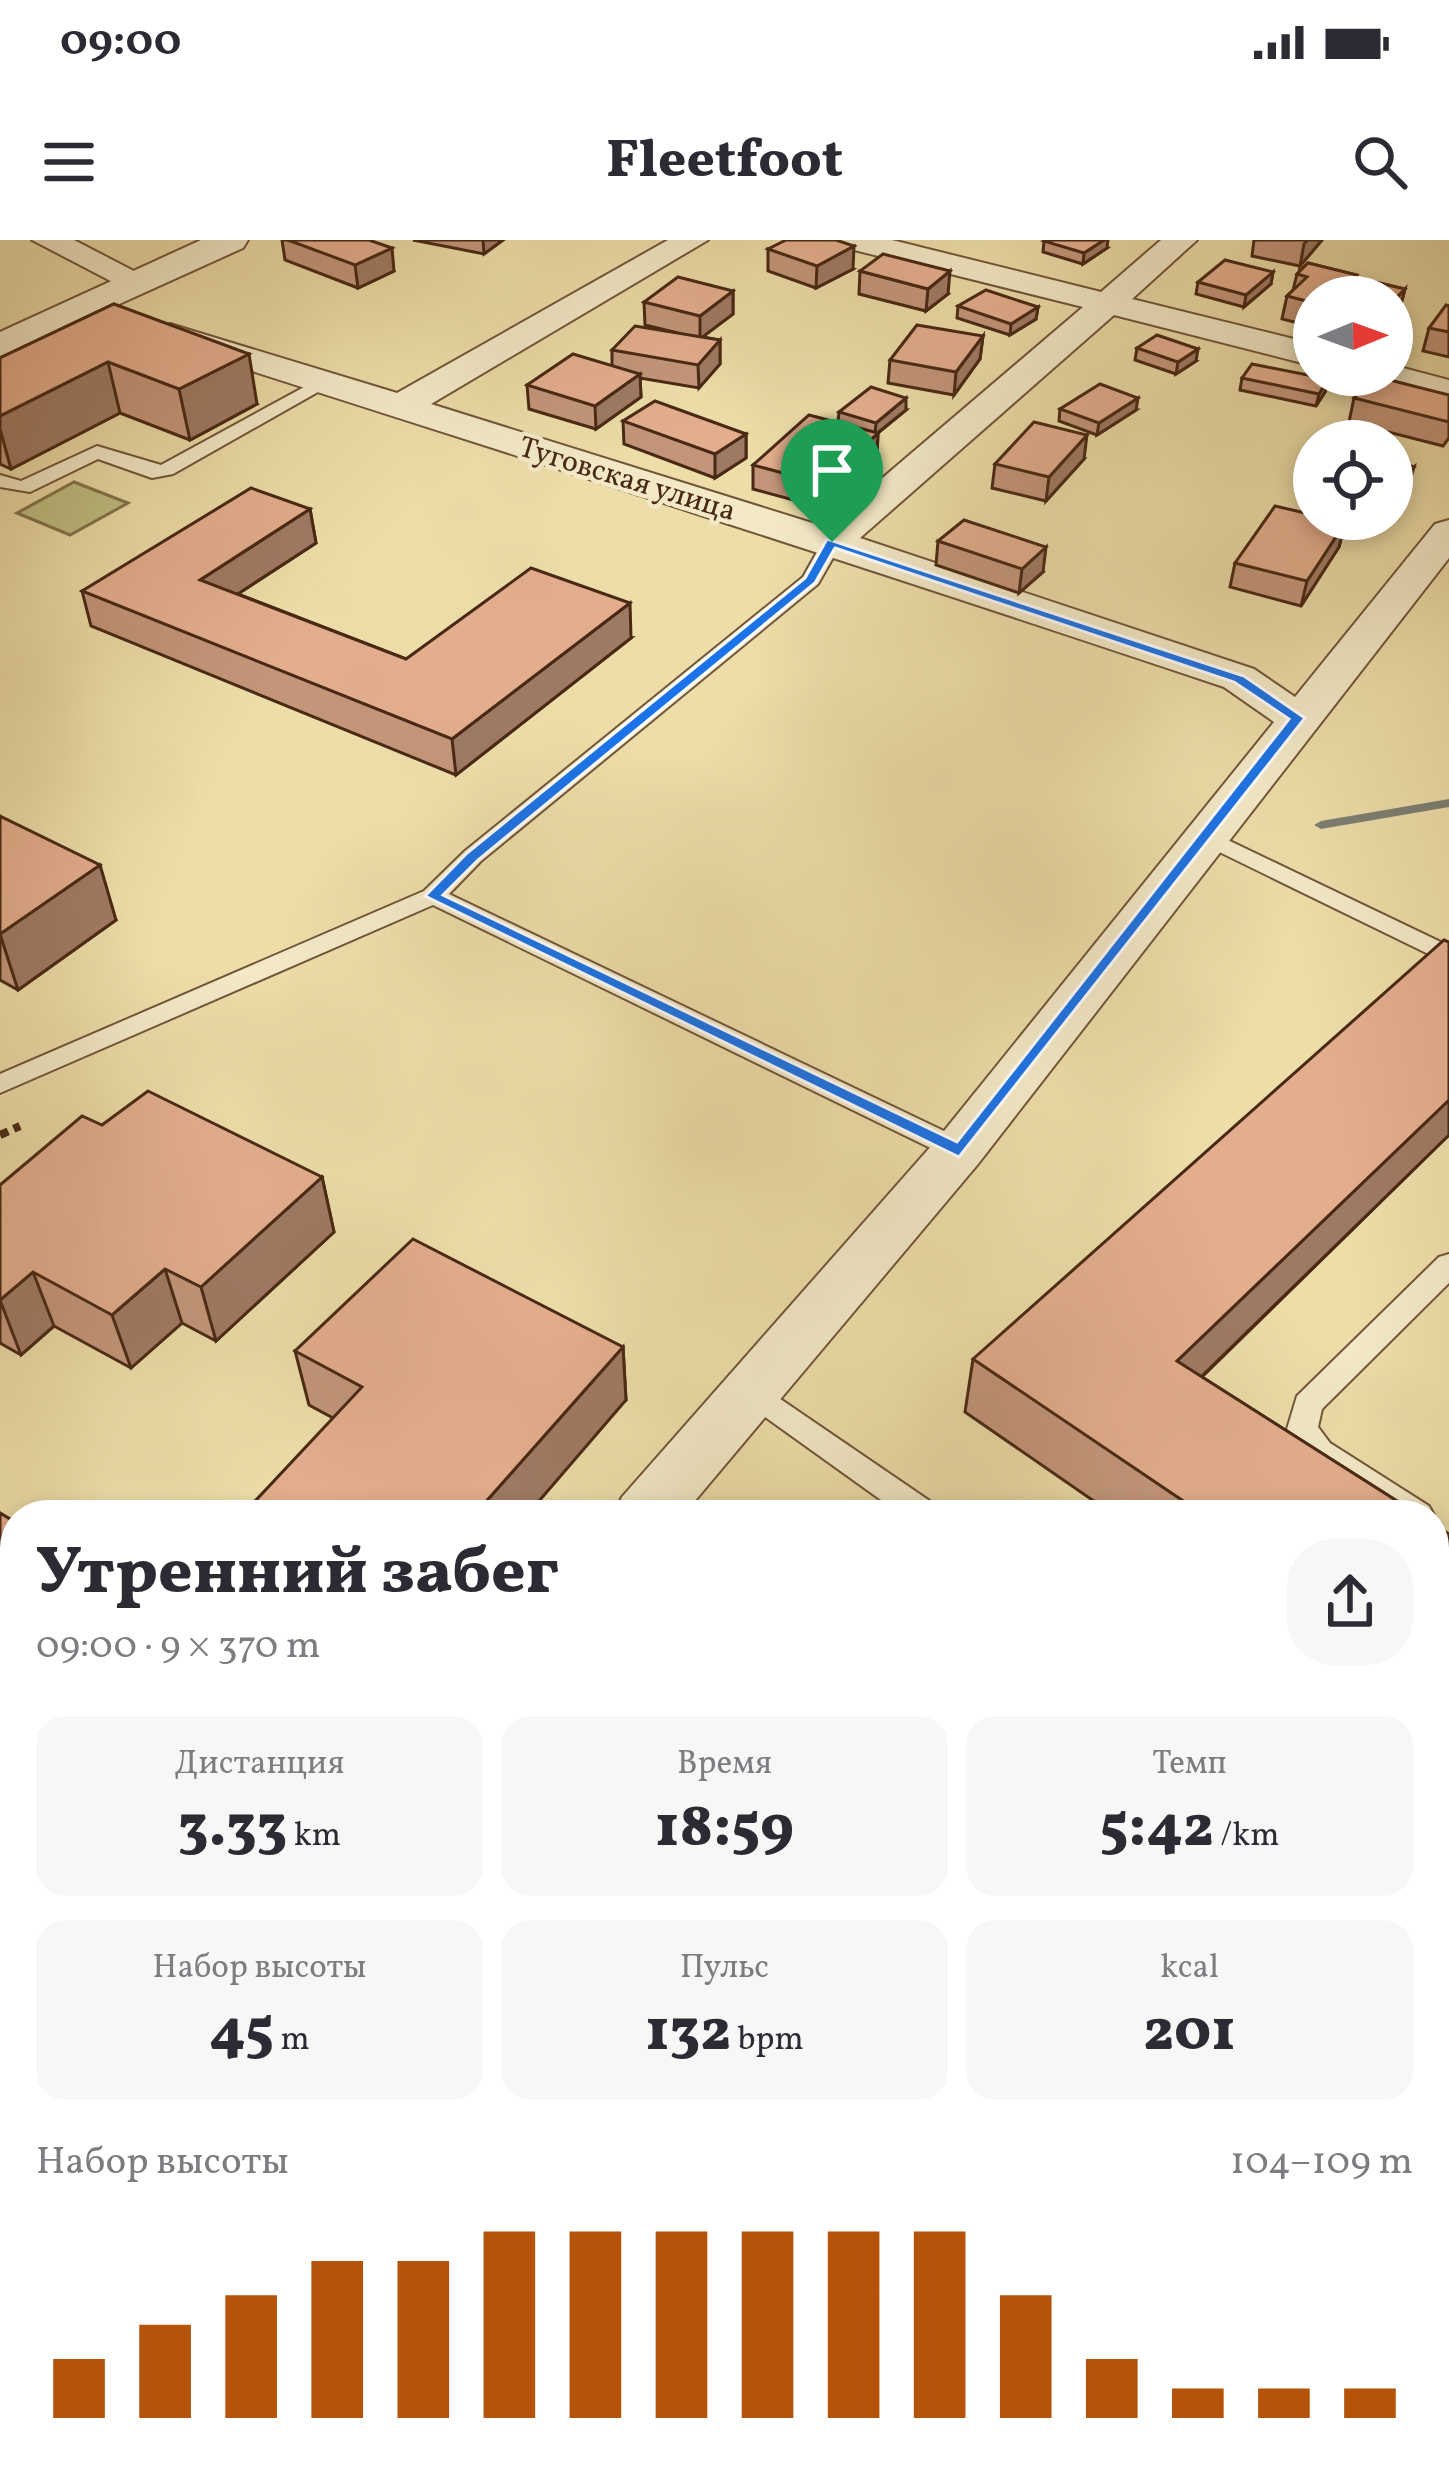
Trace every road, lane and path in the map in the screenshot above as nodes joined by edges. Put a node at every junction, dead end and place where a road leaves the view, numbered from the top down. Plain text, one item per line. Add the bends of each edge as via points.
1 (48, 240) edge
2 (230, 240) edge
3 (692, 240) edge
4 (854, 240) edge
5 (1181, 240) edge
6 (138, 282) junction
7 (1108, 301) junction
8 (84, 307) junction
9 (0, 346) edge
10 (1293, 349) edge
11 (1413, 382) edge
12 (323, 384) junction
13 (1449, 391) edge
14 (395, 409) junction
15 (0, 481) edge
16 (1449, 532) edge
17 (832, 542) junction
18 (1298, 718) junction
19 (1209, 838) junction
20 (433, 896) junction
21 (1449, 956) edge
22 (0, 1084) edge
23 (959, 1150) junction
24 (1449, 1265) edge
25 (752, 1391) junction
26 (657, 1500) edge
27 (905, 1500) edge
28 (1394, 1500) edge

1 - 6 street
2 - 6 street
3 - 14 street
4 - 7 street
5 - 7 street
6 - 8 street
7 - 10 street
7 - 17 street
8 - 9 street
8 - 12 street, Туговская улица
11 - 13 street
12 - 14 street, Туговская улица
12 - 15 lane via 166,470 97,452 23,488
14 - 17 street, Туговская улица
16 - 18 street
17 - 18 street, Туговская улица via 1239,679
17 - 20 lane via 811,580
18 - 19 street
19 - 21 lane
19 - 23 street
20 - 22 lane
20 - 23 lane
23 - 25 street
24 - 28 lane via 1308,1404 1302,1430 1319,1452
25 - 26 street
25 - 27 lane

